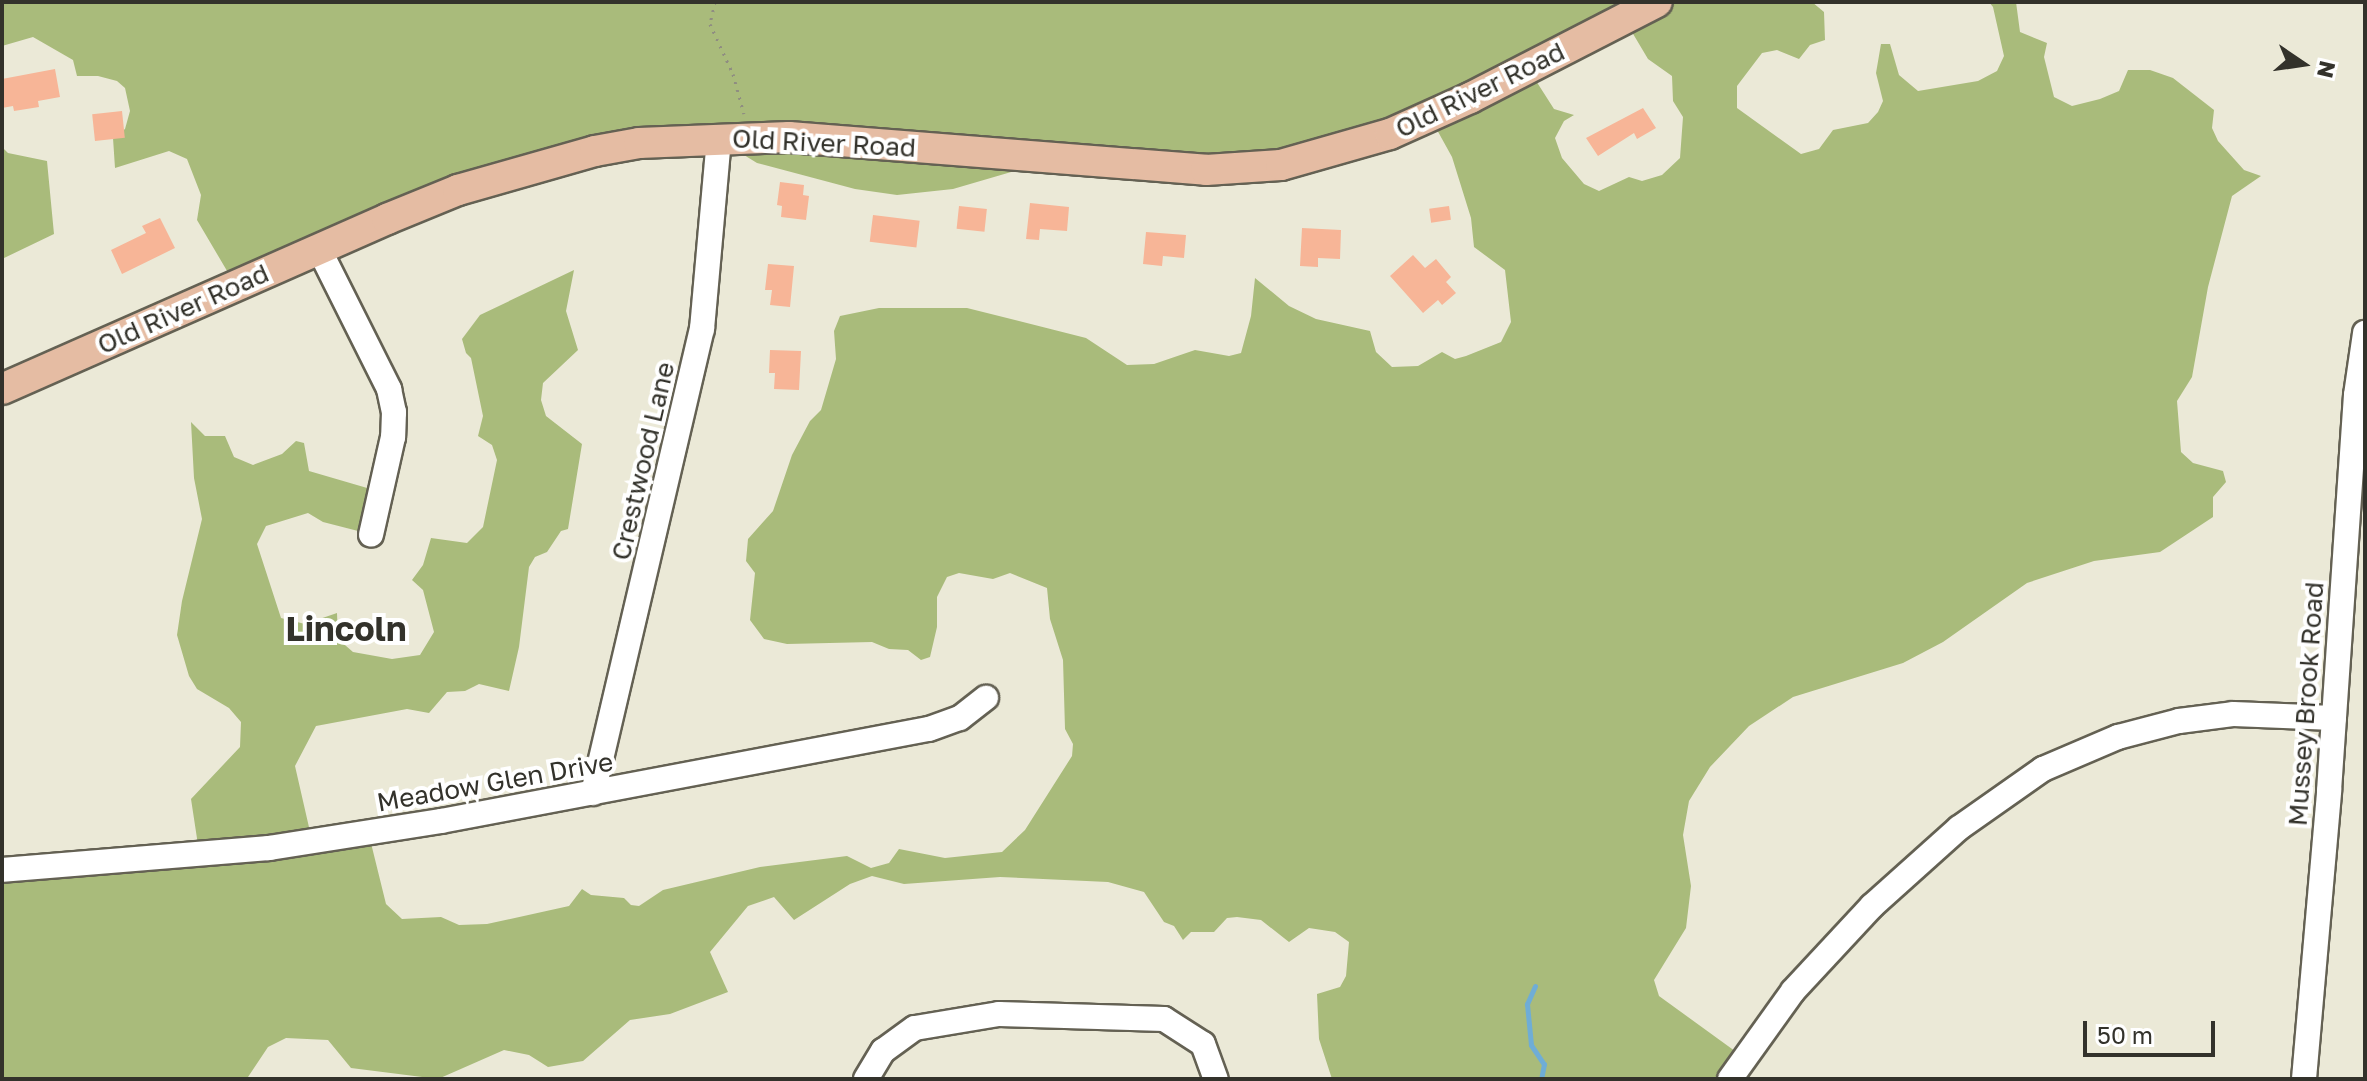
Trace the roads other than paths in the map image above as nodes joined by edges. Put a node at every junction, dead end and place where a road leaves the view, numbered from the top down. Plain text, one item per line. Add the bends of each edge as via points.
1 (1657, 2) edge
2 (730, 138) junction
3 (319, 249) junction
4 (2365, 333) edge
5 (2, 389) edge
6 (371, 535) dead end
7 (986, 698) dead end
8 (2334, 718) junction
9 (593, 793) junction
10 (2, 870) edge
11 (866, 1079) edge
12 (1216, 1079) edge
13 (1730, 1079) edge
14 (2304, 1079) edge

1 - 2 main road, Old River Road via 1390,134 1281,165 1206,170 789,137
2 - 3 main road, Old River Road via 639,143 550,161 458,190
2 - 9 street, Crestwood Lane via 702,329
3 - 5 main road, Old River Road
3 - 6 street via 389,389 394,412
4 - 8 street, Mussey Brook Road
7 - 9 street, Meadow Glen Drive via 960,718 929,729
8 - 13 street via 2233,714 2179,721 2118,737 2043,769 1959,828 1872,906 1793,991
8 - 14 street, Mussey Brook Road
9 - 10 street, Meadow Glen Drive via 292,845
11 - 12 street via 883,1051 915,1028 999,1014 1164,1019 1203,1044

